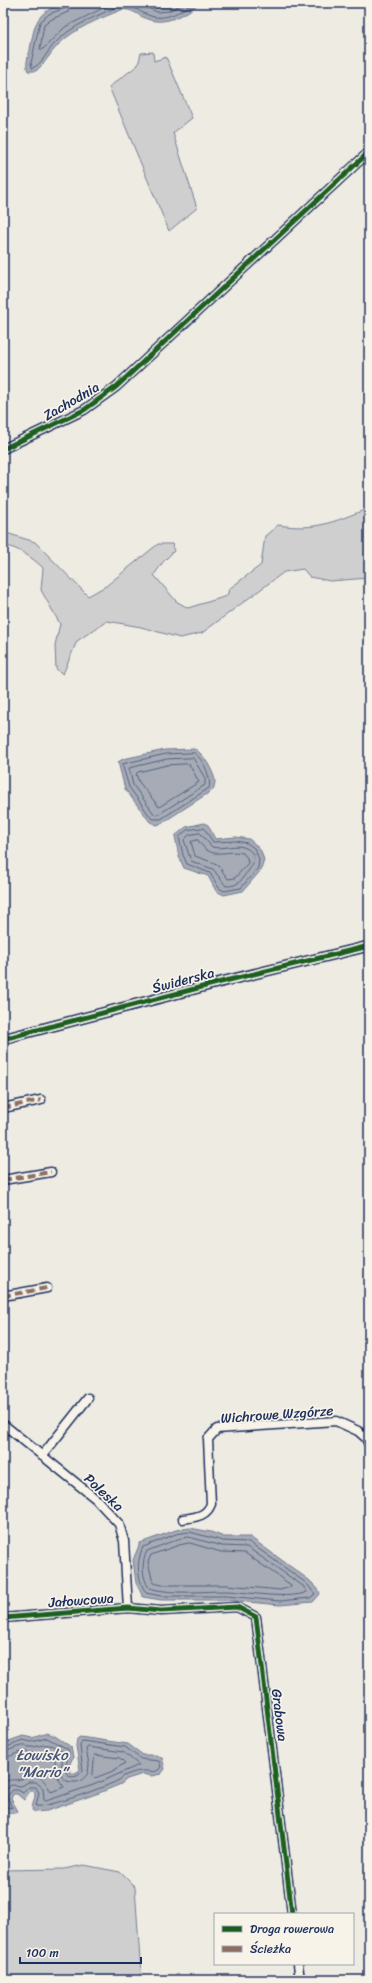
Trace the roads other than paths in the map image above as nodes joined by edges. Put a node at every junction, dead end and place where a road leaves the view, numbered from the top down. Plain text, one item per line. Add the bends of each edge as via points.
1 (369, 152) edge
2 (3, 449) edge
3 (369, 946) edge
4 (3, 1038) edge
5 (41, 1100) dead end
6 (3, 1108) edge
7 (51, 1172) dead end
8 (3, 1180) edge
9 (47, 1288) dead end
10 (3, 1296) edge
11 (88, 1398) dead end
12 (3, 1424) edge
13 (369, 1446) edge
14 (42, 1456) junction
15 (183, 1519) dead end
16 (128, 1608) junction
17 (161, 1611) joint
18 (3, 1618) edge
19 (292, 1913) edge
20 (298, 1965) edge
21 (300, 1980) edge

1 - 2 street, Zachodnia via 116,387 84,410
3 - 4 street, Świderska
5 - 6 street
7 - 8 street
9 - 10 street
11 - 14 street
12 - 14 street, Poleska
13 - 15 street, Wichrowe Wzgórze via 366,1438 336,1420 217,1429 208,1439 211,1504 209,1510 201,1516
14 - 16 street, Poleska via 96,1499 119,1524 124,1541
16 - 17 street, Jałowcowa
16 - 18 street, Jałowcowa
17 - 19 street, Grabowa via 238,1607 256,1617
20 - 21 street

